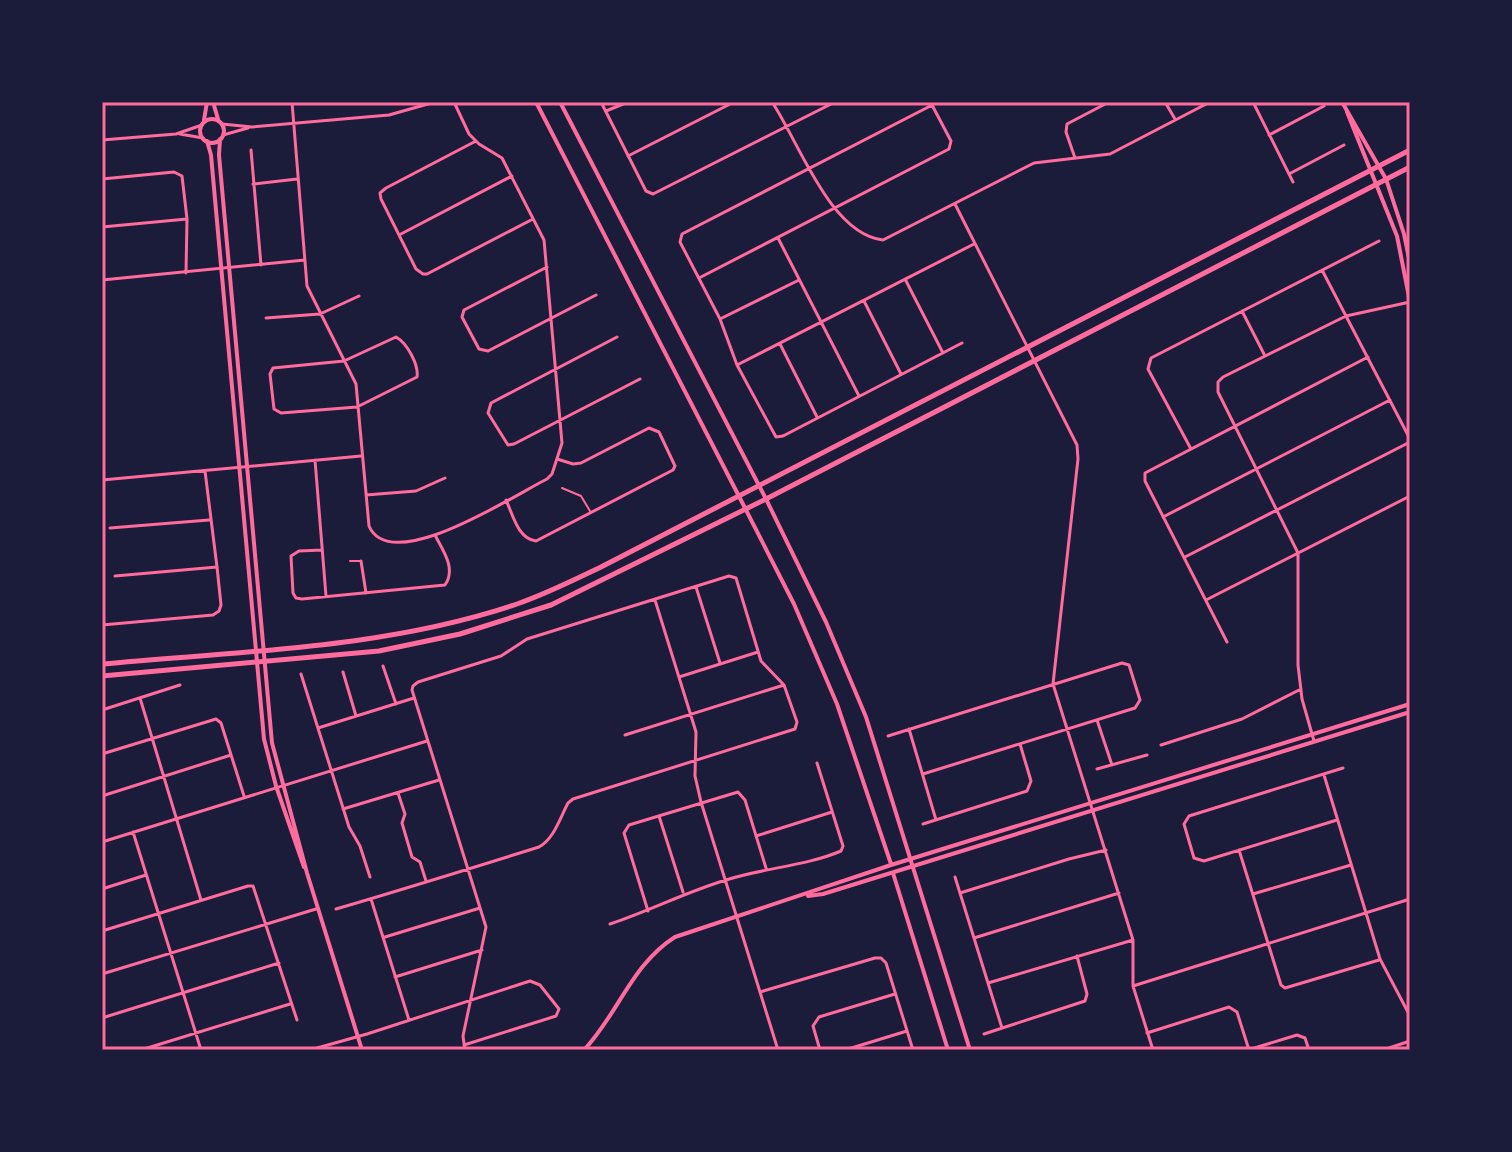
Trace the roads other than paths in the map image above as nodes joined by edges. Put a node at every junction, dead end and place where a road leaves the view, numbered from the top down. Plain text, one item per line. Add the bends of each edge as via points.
1 (207, 102) edge
2 (213, 102) edge
3 (292, 102) edge
4 (435, 102) edge
5 (454, 102) edge
6 (536, 102) edge
7 (560, 102) edge
8 (601, 102) edge
9 (628, 102) edge
10 (734, 102) edge
11 (772, 102) edge
12 (835, 102) edge
13 (938, 102) edge
14 (1109, 102) edge
15 (1165, 102) edge
16 (1210, 102) edge
17 (1253, 102) edge
18 (1342, 102) edge
19 (932, 105) junction
20 (1324, 106) dead end
21 (606, 111) junction
22 (1347, 112) junction
23 (1175, 119) junction
24 (220, 122) junction
25 (293, 123) junction
26 (203, 124) junction
27 (788, 126) junction
28 (252, 127) junction
29 (176, 134) junction
30 (1269, 135) junction
31 (222, 137) junction
32 (102, 140) edge
33 (205, 140) junction
34 (476, 141) junction
35 (1344, 145) dead end
36 (251, 150) dead end
37 (1410, 150) edge
38 (628, 156) junction
39 (1075, 158) junction
40 (1379, 165) junction
41 (1410, 167) edge
42 (810, 168) junction
43 (1370, 170) junction
44 (1289, 174) junction
45 (512, 176) junction
46 (102, 179) edge
47 (298, 179) junction
48 (1386, 179) junction
49 (1293, 182) dead end
50 (253, 184) junction
51 (1376, 184) junction
52 (955, 204) junction
53 (833, 209) junction
54 (187, 219) junction
55 (533, 219) junction
56 (102, 227) edge
57 (399, 235) junction
58 (778, 238) junction
59 (1379, 241) dead end
60 (974, 244) junction
61 (305, 260) junction
62 (1410, 263) edge
63 (261, 265) junction
64 (547, 267) junction
65 (229, 268) junction
66 (221, 269) junction
67 (1322, 270) junction
68 (186, 273) junction
69 (699, 278) junction
70 (905, 279) junction
71 (102, 280) edge
72 (799, 280) junction
73 (596, 295) dead end
74 (359, 296) dead end
75 (864, 301) junction
76 (1410, 302) edge
77 (1242, 311) junction
78 (320, 314) junction
79 (1346, 316) junction
80 (552, 317) junction
81 (266, 318) dead end
82 (720, 319) junction
83 (821, 323) junction
84 (617, 337) dead end
85 (962, 343) dead end
86 (780, 344) junction
87 (1027, 347) junction
88 (943, 353) junction
89 (1265, 355) junction
90 (1368, 357) junction
91 (1034, 360) junction
92 (344, 361) junction
93 (737, 365) junction
94 (556, 370) junction
95 (901, 374) junction
96 (640, 379) dead end
97 (859, 396) junction
98 (1390, 400) junction
99 (357, 407) junction
100 (817, 417) junction
101 (561, 421) junction
102 (1235, 426) junction
103 (1410, 441) edge
104 (1191, 449) junction
105 (362, 456) junction
106 (557, 459) junction
107 (315, 460) junction
108 (248, 467) junction
109 (238, 468) junction
110 (1257, 468) junction
111 (205, 471) junction
112 (445, 478) dead end
113 (102, 480) edge
114 (758, 485) junction
115 (562, 488) dead end
116 (366, 495) junction
117 (739, 496) junction
118 (1410, 496) edge
119 (766, 499) junction
120 (506, 500) junction
121 (745, 508) junction
122 (1278, 511) junction
123 (591, 513) junction
124 (1163, 517) junction
125 (209, 520) junction
126 (110, 528) dead end
127 (436, 537) junction
128 (322, 550) junction
129 (1298, 553) junction
130 (1184, 558) junction
131 (350, 561) dead end
132 (361, 561) joint
133 (217, 567) junction
134 (115, 576) dead end
135 (696, 587) junction
136 (366, 593) junction
137 (326, 597) junction
138 (655, 600) junction
139 (1206, 600) junction
140 (102, 625) edge
141 (1227, 642) dead end
142 (263, 649) junction
143 (254, 650) junction
144 (758, 652) junction
145 (264, 662) junction
146 (256, 663) junction
147 (102, 664) edge
148 (721, 664) junction
149 (383, 666) dead end
150 (343, 672) dead end
151 (301, 674) dead end
152 (102, 676) edge
153 (679, 677) junction
154 (1053, 684) junction
155 (180, 685) dead end
156 (784, 685) junction
157 (1301, 689) junction
158 (140, 698) junction
159 (415, 698) junction
160 (396, 704) junction
161 (1410, 704) edge
162 (102, 710) edge
163 (1410, 712) edge
164 (691, 715) junction
165 (356, 716) junction
166 (1097, 720) junction
167 (318, 728) junction
168 (909, 729) junction
169 (1067, 729) junction
170 (1311, 734) junction
171 (625, 735) dead end
172 (888, 736) dead end
173 (151, 738) junction
174 (428, 740) junction
175 (1314, 741) junction
176 (1020, 744) junction
177 (1161, 745) dead end
178 (102, 754) edge
179 (231, 755) junction
180 (1147, 755) dead end
181 (696, 761) junction
182 (817, 763) dead end
183 (1112, 765) junction
184 (1343, 768) dead end
185 (1097, 769) dead end
186 (331, 770) junction
187 (923, 774) junction
188 (1324, 774) junction
189 (163, 776) junction
190 (440, 780) junction
191 (283, 785) junction
192 (276, 786) junction
193 (398, 793) junction
194 (102, 796) edge
195 (244, 796) junction
196 (701, 802) junction
197 (1090, 803) junction
198 (343, 809) junction
199 (1092, 810) junction
200 (832, 812) junction
201 (659, 816) junction
202 (177, 817) junction
203 (936, 820) junction
204 (1337, 820) junction
205 (923, 824) dead end
206 (133, 832) junction
207 (756, 836) junction
208 (102, 842) edge
209 (1106, 850) junction
210 (1239, 850) junction
211 (910, 859) junction
212 (891, 865) junction
213 (1351, 865) junction
214 (912, 866) junction
215 (766, 868) junction
216 (468, 869) junction
217 (893, 872) junction
218 (307, 873) junction
219 (146, 875) junction
220 (370, 877) dead end
221 (955, 877) dead end
222 (726, 880) junction
223 (426, 882) junction
224 (102, 889) edge
225 (960, 893) junction
226 (1119, 893) junction
227 (684, 894) junction
228 (1253, 894) junction
229 (801, 897) junction
230 (371, 899) junction
231 (1410, 899) edge
232 (201, 900) junction
233 (317, 908) junction
234 (480, 908) junction
235 (336, 909) dead end
236 (648, 911) junction
237 (158, 913) junction
238 (1366, 913) junction
239 (737, 916) junction
240 (266, 923) junction
241 (610, 924) dead end
242 (102, 931) edge
243 (383, 938) junction
244 (974, 938) junction
245 (1133, 940) junction
246 (1270, 944) junction
247 (482, 950) junction
248 (171, 953) junction
249 (1077, 956) junction
250 (1380, 959) junction
251 (279, 963) junction
252 (102, 966) edge
253 (103, 974) edge
254 (395, 977) junction
255 (988, 983) junction
256 (1133, 986) junction
257 (760, 992) junction
258 (183, 993) junction
259 (895, 994) junction
260 (471, 1000) junction
261 (292, 1003) junction
262 (1410, 1016) edge
263 (102, 1018) edge
264 (297, 1020) dead end
265 (409, 1020) junction
266 (1002, 1028) junction
267 (907, 1031) junction
268 (196, 1033) junction
269 (1147, 1033) junction
270 (984, 1034) dead end
271 (358, 1036) junction
272 (1410, 1041) edge
273 (465, 1048) edge
274 (141, 1050) edge
275 (201, 1050) edge
276 (310, 1050) edge
277 (362, 1050) edge
278 (584, 1050) edge
279 (778, 1050) edge
280 (820, 1050) edge
281 (845, 1050) edge
282 (913, 1050) edge
283 (948, 1050) edge
284 (970, 1050) edge
285 (1153, 1050) edge
286 (1249, 1050) edge
287 (1309, 1050) edge
288 (1383, 1050) edge

1 - 26 street
2 - 24 street
3 - 25 street
4 - 25 street via 389,115
5 - 34 street
6 - 117 street
7 - 114 street
8 - 21 street
9 - 21 street
10 - 38 street
11 - 27 street
12 - 27 street
13 - 19 street
14 - 39 street via 1067,124
15 - 23 street
16 - 23 street
17 - 30 street
18 - 22 street
19 - 42 street
19 - 53 street via 951,141 949,149
20 - 30 street
21 - 38 street
22 - 40 street
22 - 43 street
23 - 39 street via 1110,154
24 - 26 street via 210,119
24 - 28 street
24 - 31 street
25 - 28 street
25 - 47 street
26 - 29 street
26 - 33 street
27 - 38 street via 656,194 646,191
27 - 42 street
28 - 31 street
29 - 32 street
29 - 33 street
30 - 44 street
31 - 33 street
31 - 65 street
33 - 66 street via 211,155
34 - 45 street via 502,158
34 - 57 street via 381,191
35 - 44 street
36 - 50 street
37 - 40 main road
39 - 52 street via 1034,163
40 - 43 main road
40 - 48 street
41 - 48 main road
42 - 53 street
42 - 69 street via 682,234 680,242
43 - 51 street
43 - 87 main road
44 - 49 street
45 - 55 street
45 - 57 street
46 - 54 street via 179,174
47 - 50 street
47 - 61 street
48 - 51 main road
48 - 62 street
50 - 63 street
51 - 76 street via 1397,236
51 - 91 main road
52 - 53 street via 883,240 870,237
52 - 60 street
53 - 58 street
54 - 56 street
54 - 68 street
55 - 57 street via 427,274 416,269
55 - 64 street via 545,245
58 - 69 street
58 - 72 street
59 - 67 street
60 - 70 street
60 - 87 street
61 - 63 street
61 - 78 street via 310,295
63 - 65 street
64 - 80 street
64 - 80 street via 465,308 462,317 476,346 484,351
65 - 66 street
65 - 108 street
66 - 68 street
66 - 109 street
67 - 77 street
67 - 79 street
68 - 71 street
69 - 82 street
70 - 75 street
70 - 88 street
72 - 82 street
72 - 83 street
73 - 80 street
74 - 78 street
75 - 83 street
75 - 95 street
76 - 79 street
77 - 89 street
77 - 104 street via 1149,361 1148,369
78 - 81 street
78 - 92 street
79 - 89 street
79 - 90 street
80 - 94 street
82 - 93 street
83 - 86 street
83 - 97 street
84 - 94 street
85 - 88 street
86 - 93 street
86 - 100 street
87 - 91 street
87 - 114 main road
88 - 95 street
89 - 102 street via 1218,382
90 - 98 street
90 - 102 street
91 - 119 main road
91 - 154 street via 1078,450
92 - 99 street via 356,384
92 - 99 street via 396,337 418,371 417,377
92 - 99 street via 273,368 273,407 281,413
93 - 100 street via 773,435 783,436
94 - 101 street
94 - 101 street via 491,403 488,413 508,445
95 - 97 street
96 - 101 street
97 - 100 street
98 - 103 street
98 - 110 street
99 - 105 street
101 - 106 street
102 - 104 street
102 - 110 street
103 - 122 street
104 - 124 street via 1144,476
105 - 107 street
105 - 116 street
106 - 120 street via 547,479
106 - 123 street via 578,464 649,428 659,432 674,460 673,470
107 - 108 street
107 - 128 street
108 - 109 street
108 - 142 street
109 - 111 street
109 - 143 street
110 - 122 street
110 - 124 street
111 - 113 street
111 - 125 street
112 - 116 street via 416,491
114 - 117 main road
114 - 119 street
115 - 123 lane via 581,496
116 - 127 street via 369,526 379,539
117 - 121 street
117 - 142 main road via 519,603 398,635
118 - 129 street
119 - 121 main road
119 - 211 street via 848,669
120 - 123 street via 529,540
120 - 127 street
121 - 145 main road via 522,616 407,646
121 - 212 street via 837,704
122 - 129 street
122 - 130 street
124 - 130 street
125 - 126 street
125 - 133 street
127 - 136 street via 448,559 450,577 445,585
128 - 137 street
128 - 137 street via 291,556 293,593 302,599
129 - 139 street
129 - 157 street
130 - 139 street
131 - 132 lane
132 - 136 street
133 - 134 street
133 - 140 street via 221,605 216,614
135 - 138 street
135 - 144 street via 734,576
135 - 148 street
136 - 137 street
138 - 153 street
138 - 159 street via 527,639 501,656 416,682
139 - 141 street
142 - 143 main road
142 - 145 street
143 - 146 street
143 - 147 main road
144 - 148 street
144 - 156 street via 763,666
145 - 146 main road
145 - 191 street via 272,743
146 - 152 main road
146 - 192 street via 264,739
148 - 153 street
149 - 160 street
150 - 165 street
151 - 167 street
153 - 164 street
154 - 166 street via 1129,665 1139,705
154 - 168 street
154 - 169 street
155 - 158 street
156 - 164 street
156 - 181 street via 795,729
157 - 170 street
157 - 177 street via 1233,723
158 - 162 street
158 - 173 street
159 - 160 street
159 - 174 street
160 - 165 street
161 - 170 street
163 - 175 street
164 - 171 street
164 - 181 street
165 - 167 street
166 - 169 street
166 - 183 street
167 - 186 street
168 - 172 street
168 - 187 street
169 - 176 street
169 - 197 street
170 - 175 street
170 - 197 street
173 - 178 street
173 - 179 street via 216,719
173 - 189 street
174 - 186 street
174 - 190 street
175 - 199 street
176 - 187 street
176 - 203 street via 1031,781 1027,791
179 - 189 street
179 - 195 street
180 - 183 street
181 - 196 street
181 - 216 street via 573,799 545,845
182 - 200 street
183 - 185 street
184 - 188 street
186 - 191 street
186 - 198 street
187 - 203 street
188 - 204 street
188 - 210 street via 1185,819 1194,858 1204,861
189 - 194 street
189 - 202 street
190 - 193 street
190 - 216 street
191 - 192 street
191 - 218 street
192 - 195 street
192 - 218 street
193 - 198 street
193 - 223 street via 412,857 420,862
195 - 202 street
196 - 201 street
196 - 207 street via 741,793
196 - 222 street
197 - 199 street
197 - 211 street
198 - 220 street
199 - 209 street
199 - 214 street
200 - 207 street
200 - 215 street via 841,851
201 - 227 street
201 - 236 street via 624,831
202 - 206 street
202 - 232 street
203 - 205 street
204 - 210 street
204 - 213 street
206 - 208 street
206 - 219 street
207 - 215 street
209 - 225 street
209 - 226 street
210 - 228 street
211 - 212 street
211 - 214 street
212 - 217 street
212 - 229 street
213 - 228 street
213 - 238 street
214 - 217 street
214 - 284 street
215 - 222 street
216 - 223 street
216 - 234 street
217 - 229 street
217 - 283 street
218 - 233 street
219 - 224 street
219 - 237 street
221 - 225 street
222 - 227 street
222 - 239 street
223 - 230 street
225 - 244 street
226 - 244 street
226 - 245 street
227 - 236 street
228 - 246 street
229 - 239 street
230 - 235 street
230 - 243 street
231 - 238 street
232 - 237 street
232 - 240 street via 251,886
233 - 240 street
233 - 271 street
234 - 243 street
234 - 247 street via 486,930
236 - 241 street
237 - 242 street
237 - 248 street
238 - 246 street
238 - 250 street
239 - 257 street
239 - 278 street via 662,946 642,965
240 - 248 street
240 - 251 street
243 - 254 street
244 - 255 street
245 - 249 street
245 - 256 street
246 - 250 street via 1285,988
246 - 256 street
247 - 254 street
247 - 260 street
248 - 253 street
248 - 258 street
249 - 255 street
249 - 266 street via 1085,1001
250 - 262 street
251 - 258 street
251 - 261 street
252 - 253 street
254 - 265 street
255 - 266 street
256 - 269 street
257 - 259 street via 878,957 886,963
257 - 279 street
258 - 263 street
258 - 268 street
259 - 267 street
259 - 280 street via 819,1017 813,1026
260 - 265 street
260 - 273 street
260 - 273 street via 533,981 560,1011
261 - 264 street
261 - 268 street
265 - 271 street
266 - 270 street
267 - 281 street
267 - 282 street
268 - 274 street
268 - 275 street
269 - 285 street
269 - 286 street via 1229,1007 1237,1012
271 - 276 street
271 - 277 street
272 - 288 street
286 - 287 street via 1297,1035 1305,1038

